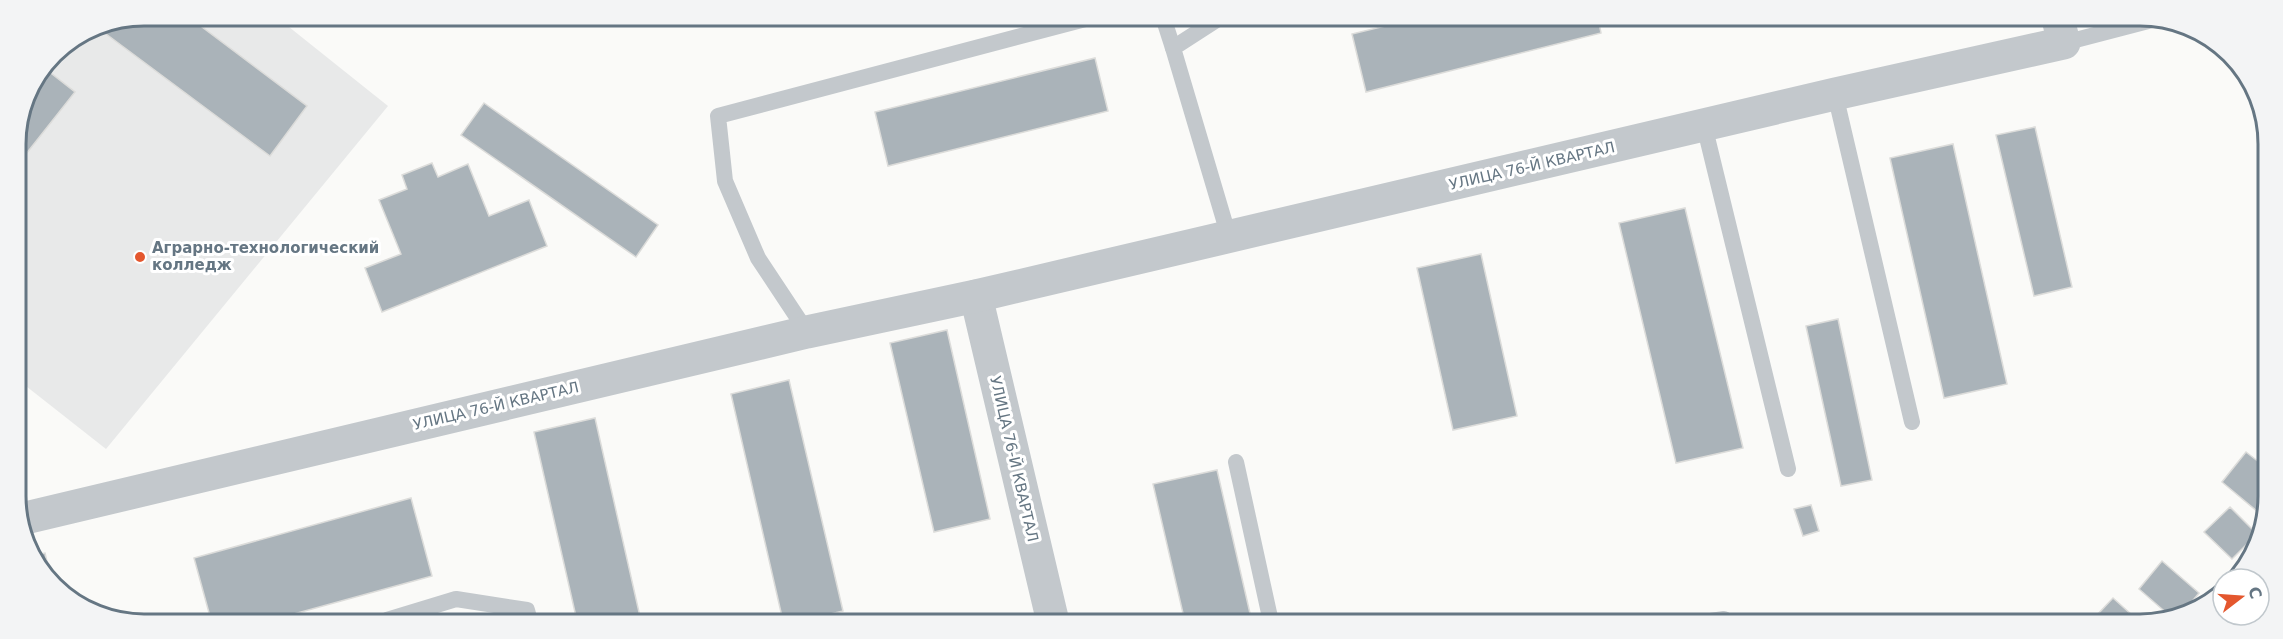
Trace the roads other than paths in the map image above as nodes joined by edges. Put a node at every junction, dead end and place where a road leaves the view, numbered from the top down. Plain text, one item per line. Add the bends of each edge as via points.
1 (1059, 26) edge
2 (1166, 26) edge
3 (1207, 26) edge
4 (2101, 26) edge
5 (2061, 31) edge
6 (1173, 48) junction
7 (1835, 94) junction
8 (1704, 125) junction
9 (1229, 237) junction
10 (976, 296) junction
11 (807, 332) junction
12 (1912, 422) dead end
13 (1236, 462) dead end
14 (1788, 469) dead end
15 (28, 517) edge
16 (1269, 613) edge
17 (407, 614) edge
18 (528, 614) edge
19 (1051, 614) edge

1 - 11 lane via 718,116 725,180 758,258
2 - 6 lane
3 - 6 lane
4 - 5 lane
5 - 7 street, УЛИЦА 76-Й КВАРТАЛ
6 - 9 lane
7 - 8 street, УЛИЦА 76-Й КВАРТАЛ
7 - 12 lane
8 - 9 street, УЛИЦА 76-Й КВАРТАЛ
8 - 14 lane
9 - 10 street, УЛИЦА 76-Й КВАРТАЛ
10 - 11 street, УЛИЦА 76-Й КВАРТАЛ
10 - 19 street, УЛИЦА 76-Й КВАРТАЛ
11 - 15 street, УЛИЦА 76-Й КВАРТАЛ
13 - 16 lane
17 - 18 lane via 456,599 527,610

